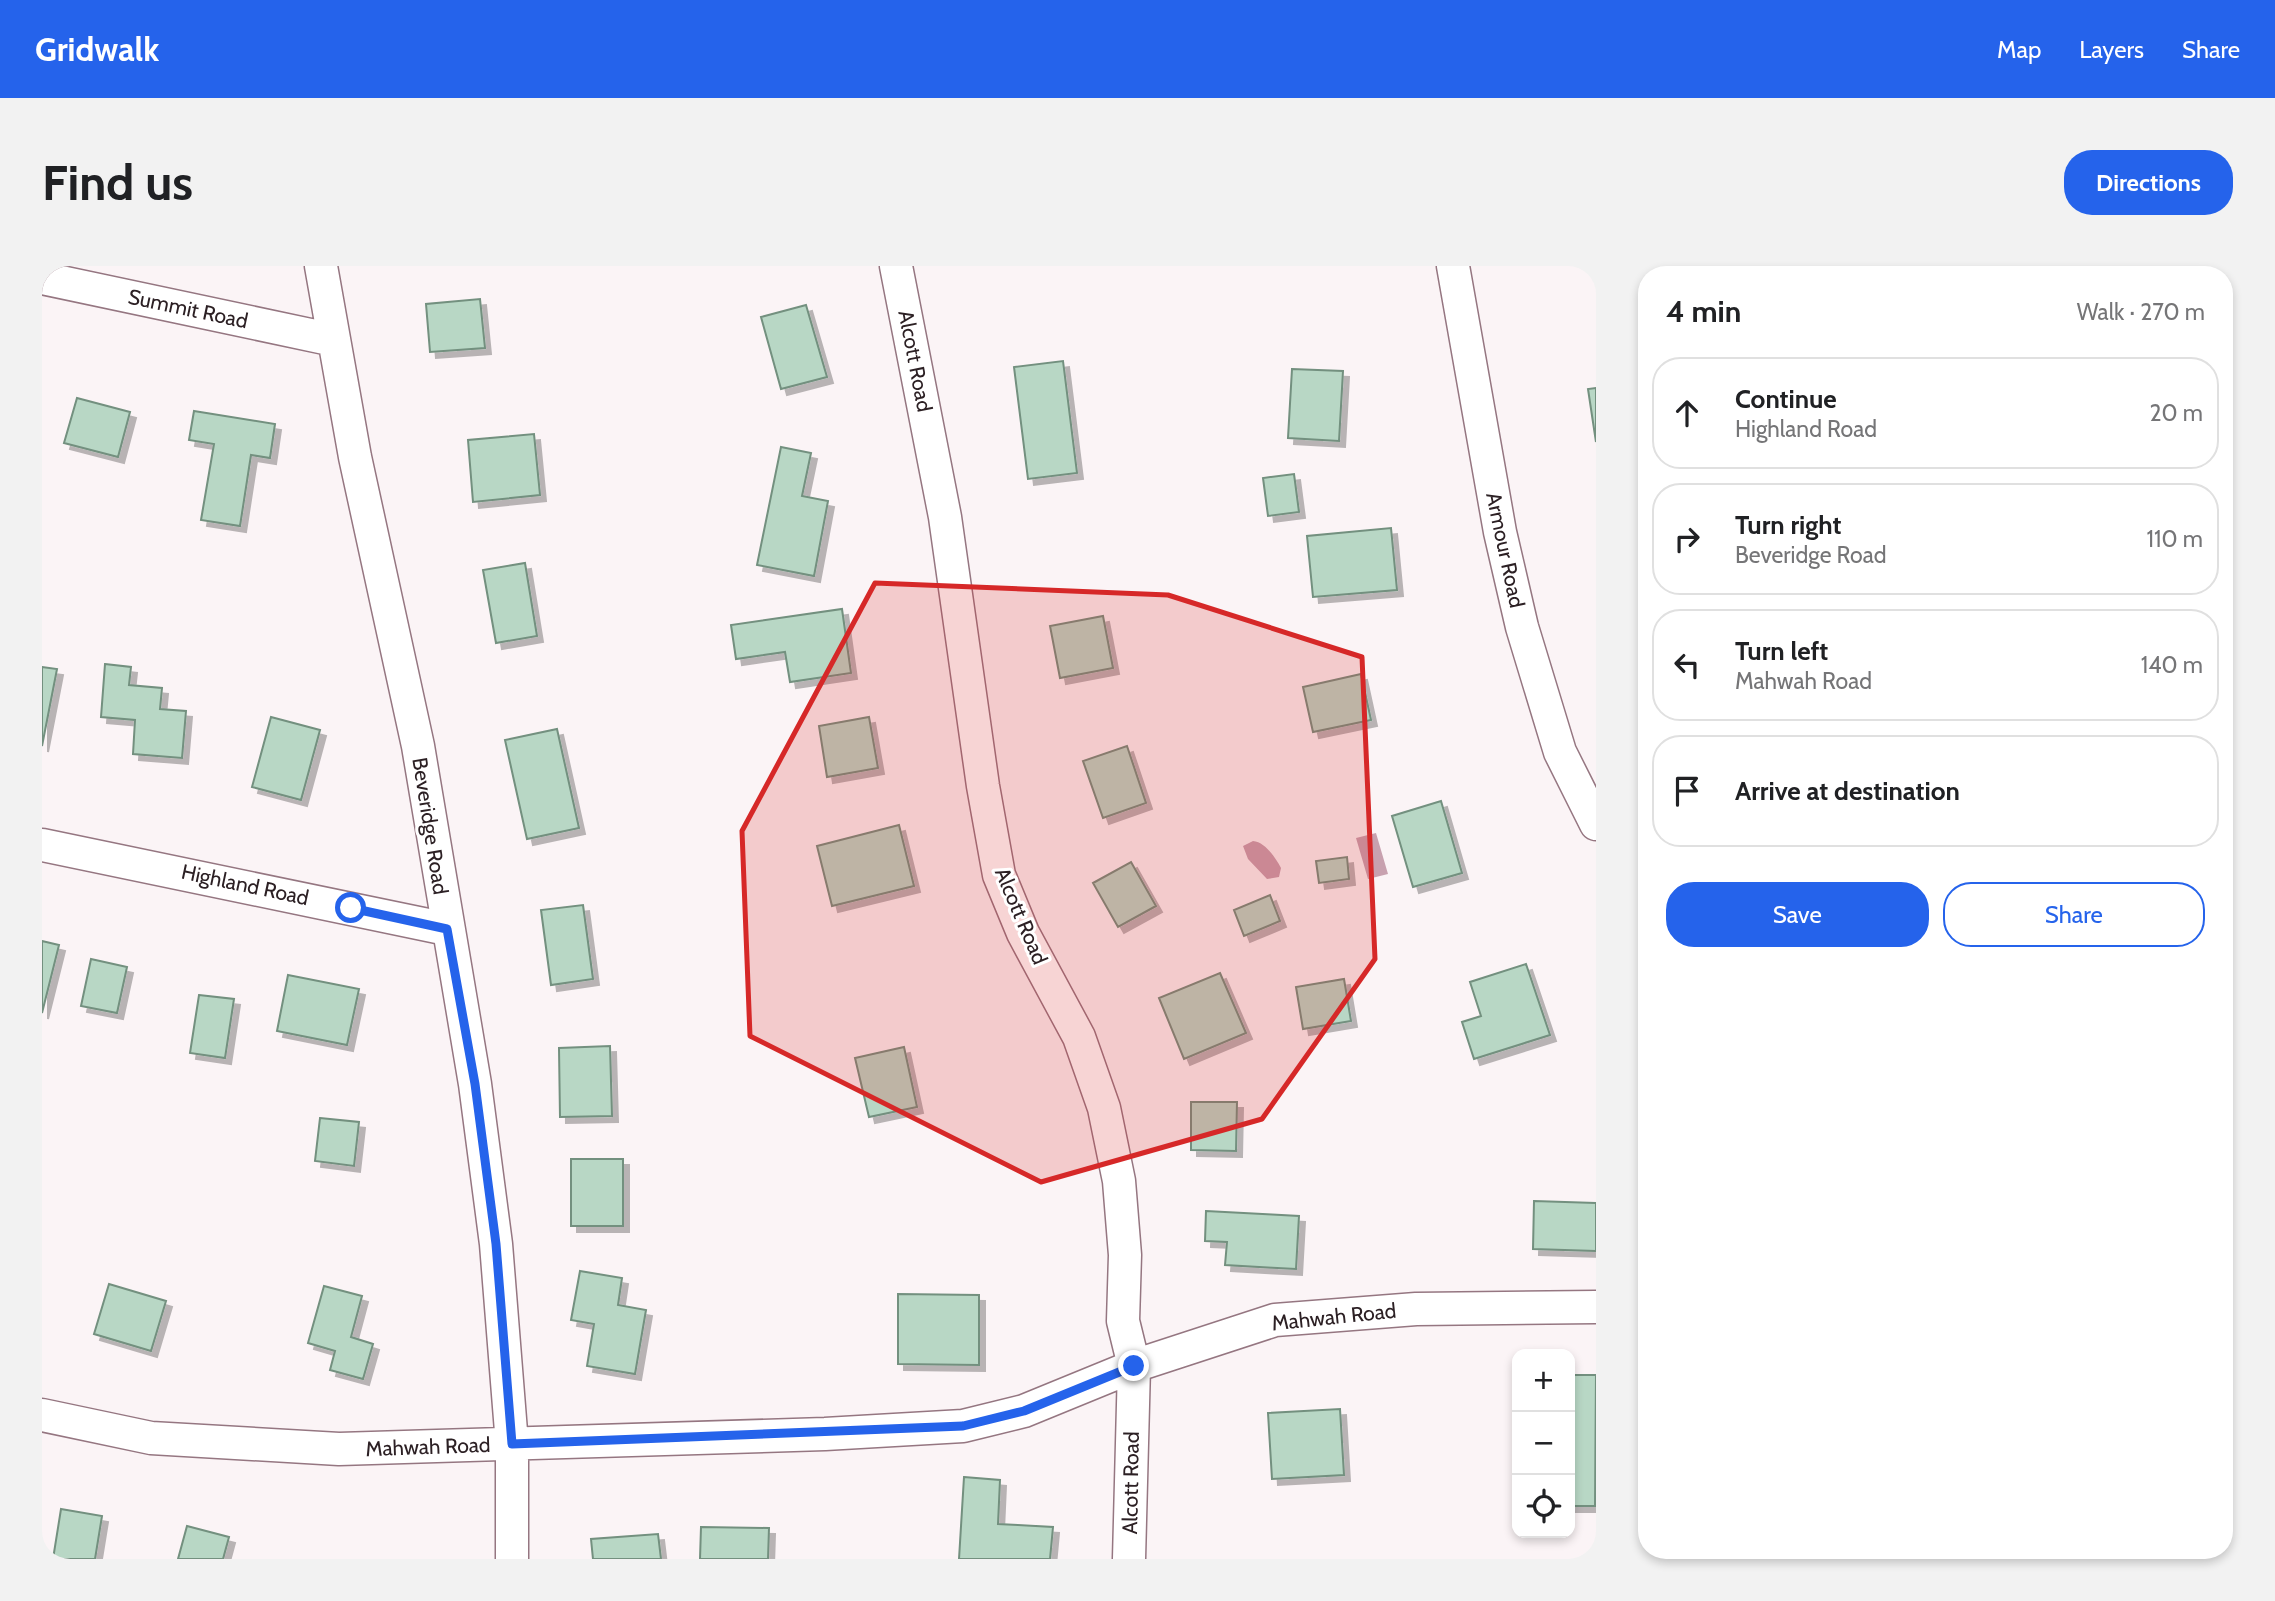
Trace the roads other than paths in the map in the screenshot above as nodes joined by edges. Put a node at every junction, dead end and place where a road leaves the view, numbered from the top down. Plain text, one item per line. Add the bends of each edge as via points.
1 (321, 266) edge
2 (896, 266) edge
3 (1453, 266) edge
4 (42, 278) edge
5 (334, 340) junction
6 (1596, 824) edge
7 (42, 845) edge
8 (447, 929) junction
9 (1596, 1307) edge
10 (1134, 1366) junction
11 (42, 1415) edge
12 (512, 1444) junction
13 (512, 1559) edge
14 (1129, 1559) edge

1 - 5 street, Beveridge Road
2 - 10 street, Alcott Road via 945,517 999,875 1023,933 1079,1037 1104,1108 1119,1181 1124,1321
3 - 6 street, Armour Road via 1500,532 1522,627 1560,752
4 - 5 street, Summit Road
5 - 8 street, Beveridge Road via 418,746
7 - 8 street, Highland Road
8 - 12 street, Beveridge Road via 475,1084 496,1244
9 - 10 street, Mahwah Road via 1416,1310 1275,1320
10 - 12 street, Mahwah Road via 1024,1411 963,1426
10 - 14 street, Alcott Road
11 - 12 street, Mahwah Road via 151,1438 239,1444 339,1449
12 - 13 street, Beveridge Road

